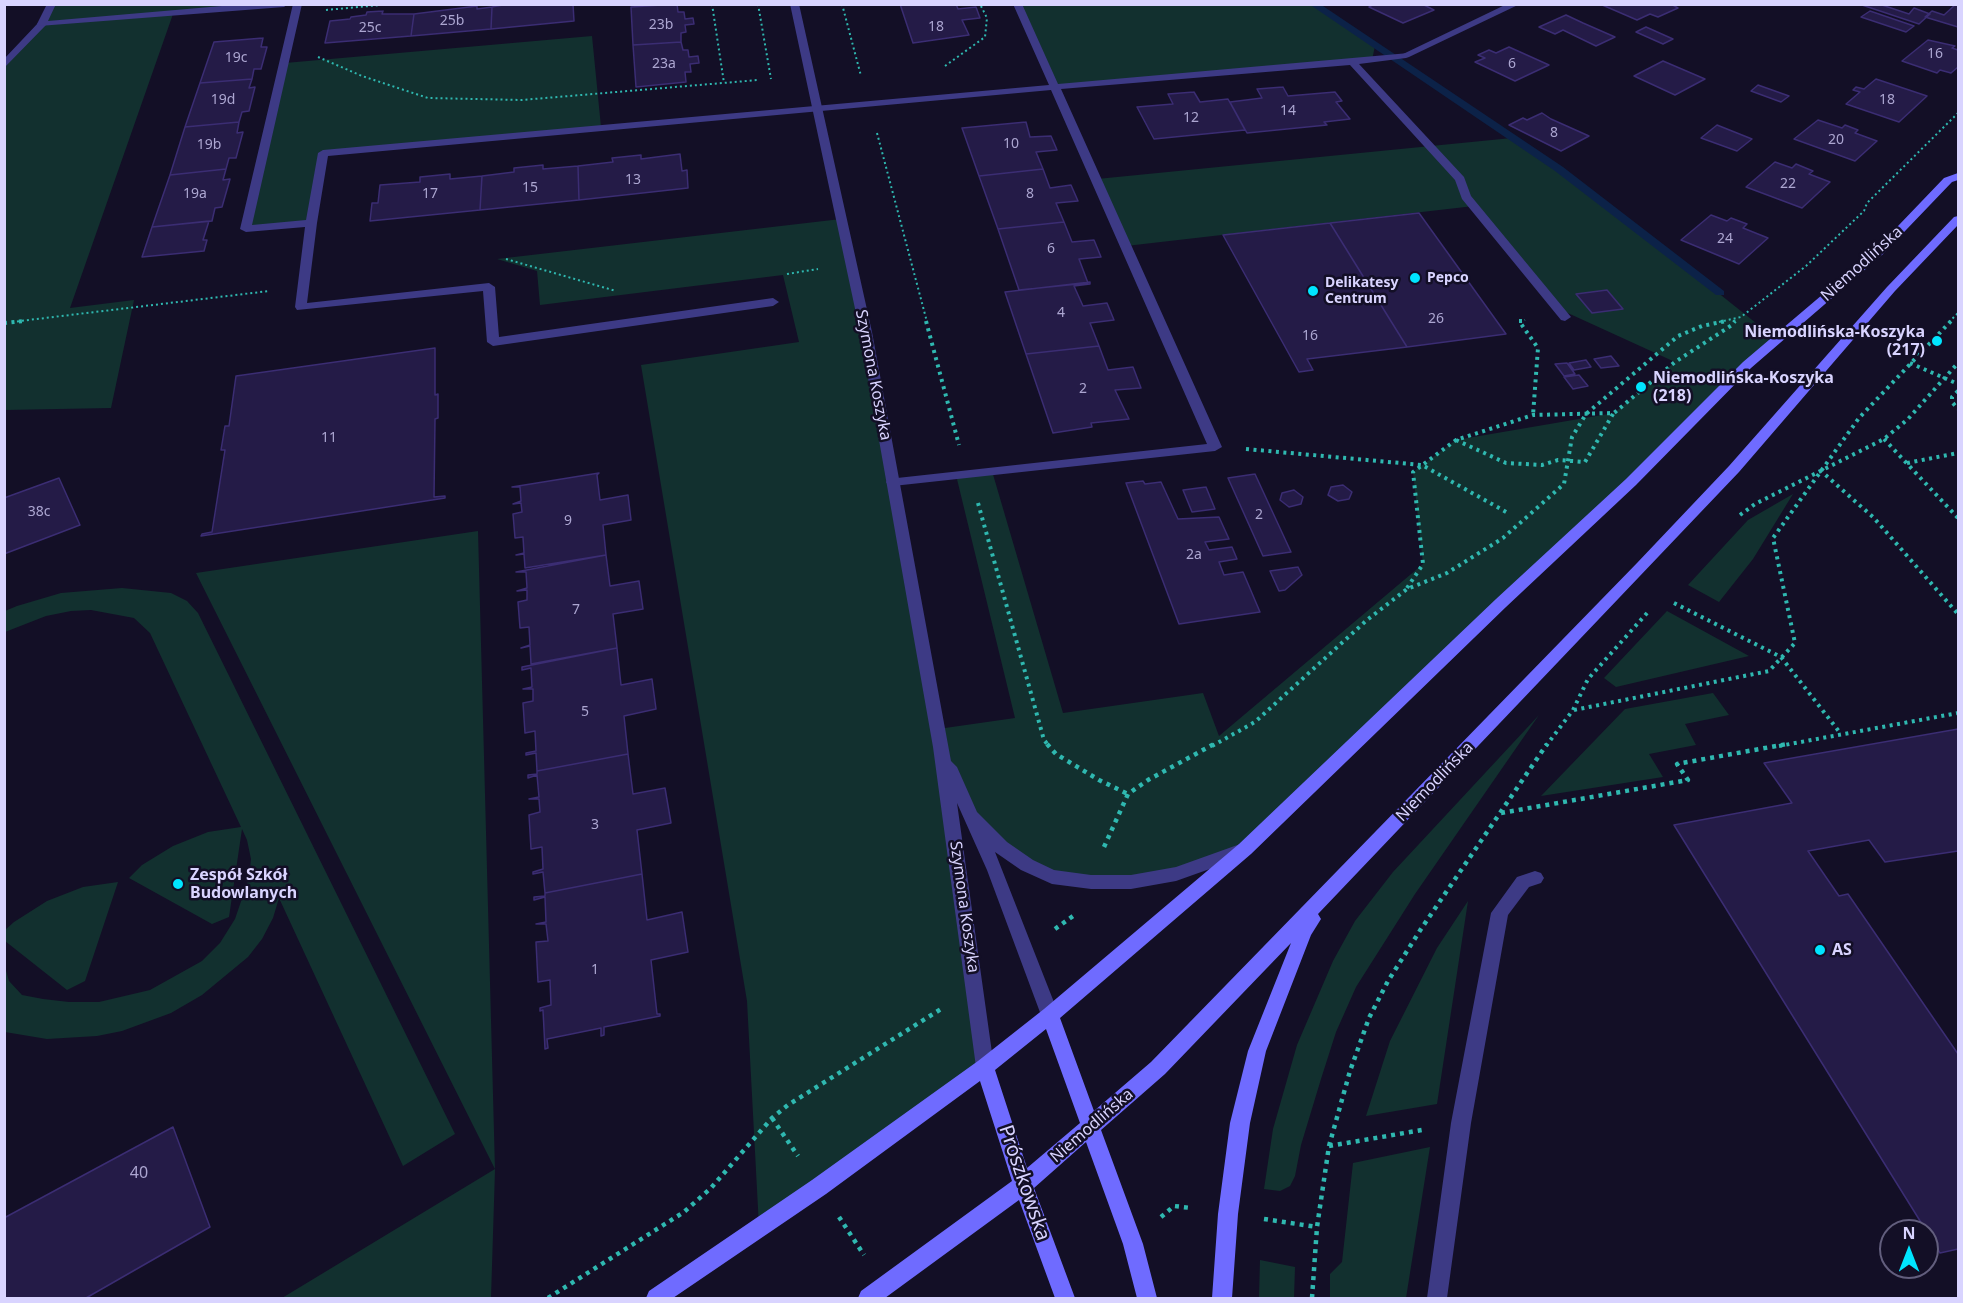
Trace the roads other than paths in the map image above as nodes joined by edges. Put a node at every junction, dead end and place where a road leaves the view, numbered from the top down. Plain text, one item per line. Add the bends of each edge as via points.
1 (52, 4) edge
2 (284, 4) edge
3 (298, 4) edge
4 (794, 4) edge
5 (1017, 4) edge
6 (1516, 4) edge
7 (42, 24) junction
8 (1352, 62) junction
9 (4, 65) edge
10 (1055, 87) junction
11 (817, 107) junction
12 (1959, 176) edge
13 (1959, 219) edge
14 (311, 223) junction
15 (773, 302) dead end
16 (1565, 316) road end
17 (893, 482) junction
18 (941, 747) junction
19 (970, 815) junction
20 (1245, 849) junction
21 (1535, 878) dead end
22 (1335, 887) junction
23 (1050, 1015) junction
24 (985, 1067) junction
25 (1091, 1128) junction
26 (1023, 1185) junction
27 (656, 1299) edge
28 (868, 1299) edge
29 (1065, 1299) edge
30 (1147, 1299) edge
31 (1222, 1299) edge
32 (1437, 1299) edge

1 - 7 street
2 - 7 street
3 - 14 street via 246,229
4 - 11 street, Szymona Koszyka
5 - 10 street
6 - 8 street via 1406,55
7 - 9 street
8 - 10 street
8 - 16 street via 1461,179 1466,197
10 - 11 street
10 - 17 street via 1215,447
11 - 14 street via 323,153
11 - 17 street, Szymona Koszyka
12 - 20 main road, Niemodlińska via 1948,180 1879,252 1748,365 1631,482
13 - 22 main road, Niemodlińska via 1891,289 1734,469
14 - 15 street via 301,307 489,287 493,342
17 - 18 street, Szymona Koszyka
18 - 19 street, Szymona Koszyka
18 - 24 street, Szymona Koszyka
19 - 20 street, Niemodlińska via 1001,847 1027,866 1052,877 1091,882 1131,882 1176,874
19 - 23 street, Szymona Koszyka
20 - 23 main road, Niemodlińska
21 - 32 street via 1523,882 1500,913 1461,1123
22 - 25 main road, Niemodlińska via 1158,1068
22 - 31 main road via 1304,931 1257,1051 1240,1123
23 - 24 main road, Niemodlińska
23 - 25 main road
24 - 26 main road, Prószkowska
24 - 27 main road, Niemodlińska
25 - 26 main road, Niemodlińska
25 - 30 main road via 1133,1244
26 - 28 main road, Niemodlińska
26 - 29 main road, Prószkowska

